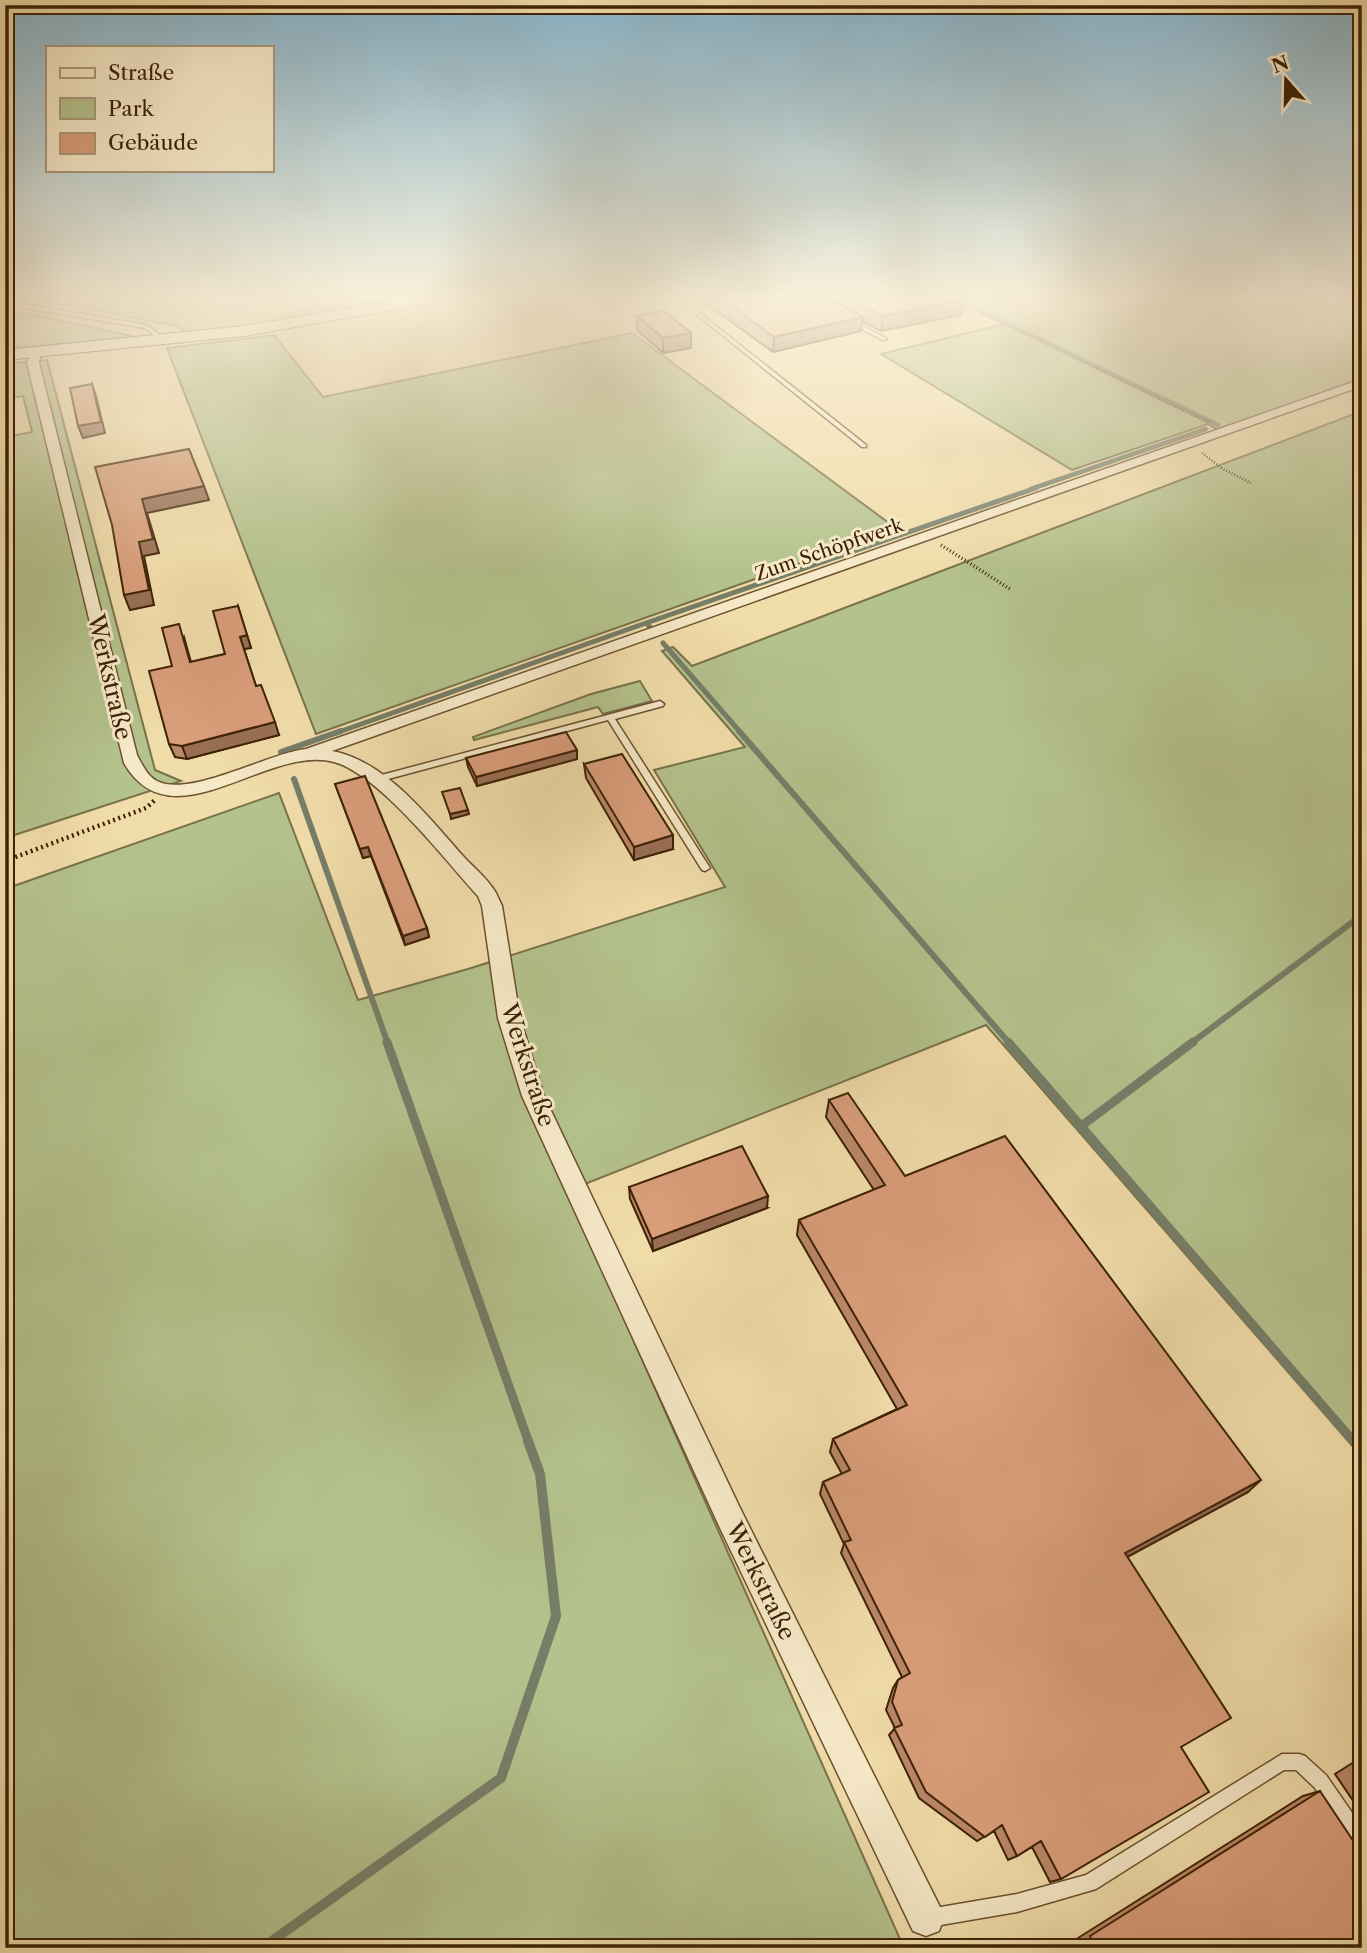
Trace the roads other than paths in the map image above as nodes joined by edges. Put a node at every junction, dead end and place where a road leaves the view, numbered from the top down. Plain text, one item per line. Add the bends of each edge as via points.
1 (40, 390) edge
2 (794, 390) edge
3 (1339, 390) edge
4 (864, 446) dead end
5 (660, 704) dead end
6 (610, 717) junction
7 (308, 753) junction
8 (377, 779) junction
9 (705, 868) dead end
10 (1362, 1842) edge
11 (926, 1918) joint

1 - 7 street, Werkstraße via 128,755 140,776 166,790 195,788
2 - 4 lane
3 - 7 street, Zum Schöpfwerk
5 - 6 lane
6 - 8 lane
6 - 9 lane
7 - 8 street, Werkstraße via 341,757
8 - 11 street, Werkstraße via 486,893 492,906 509,1018 533,1096
10 - 11 lane via 1320,1781 1299,1762 1282,1762 1090,1884 1017,1903

